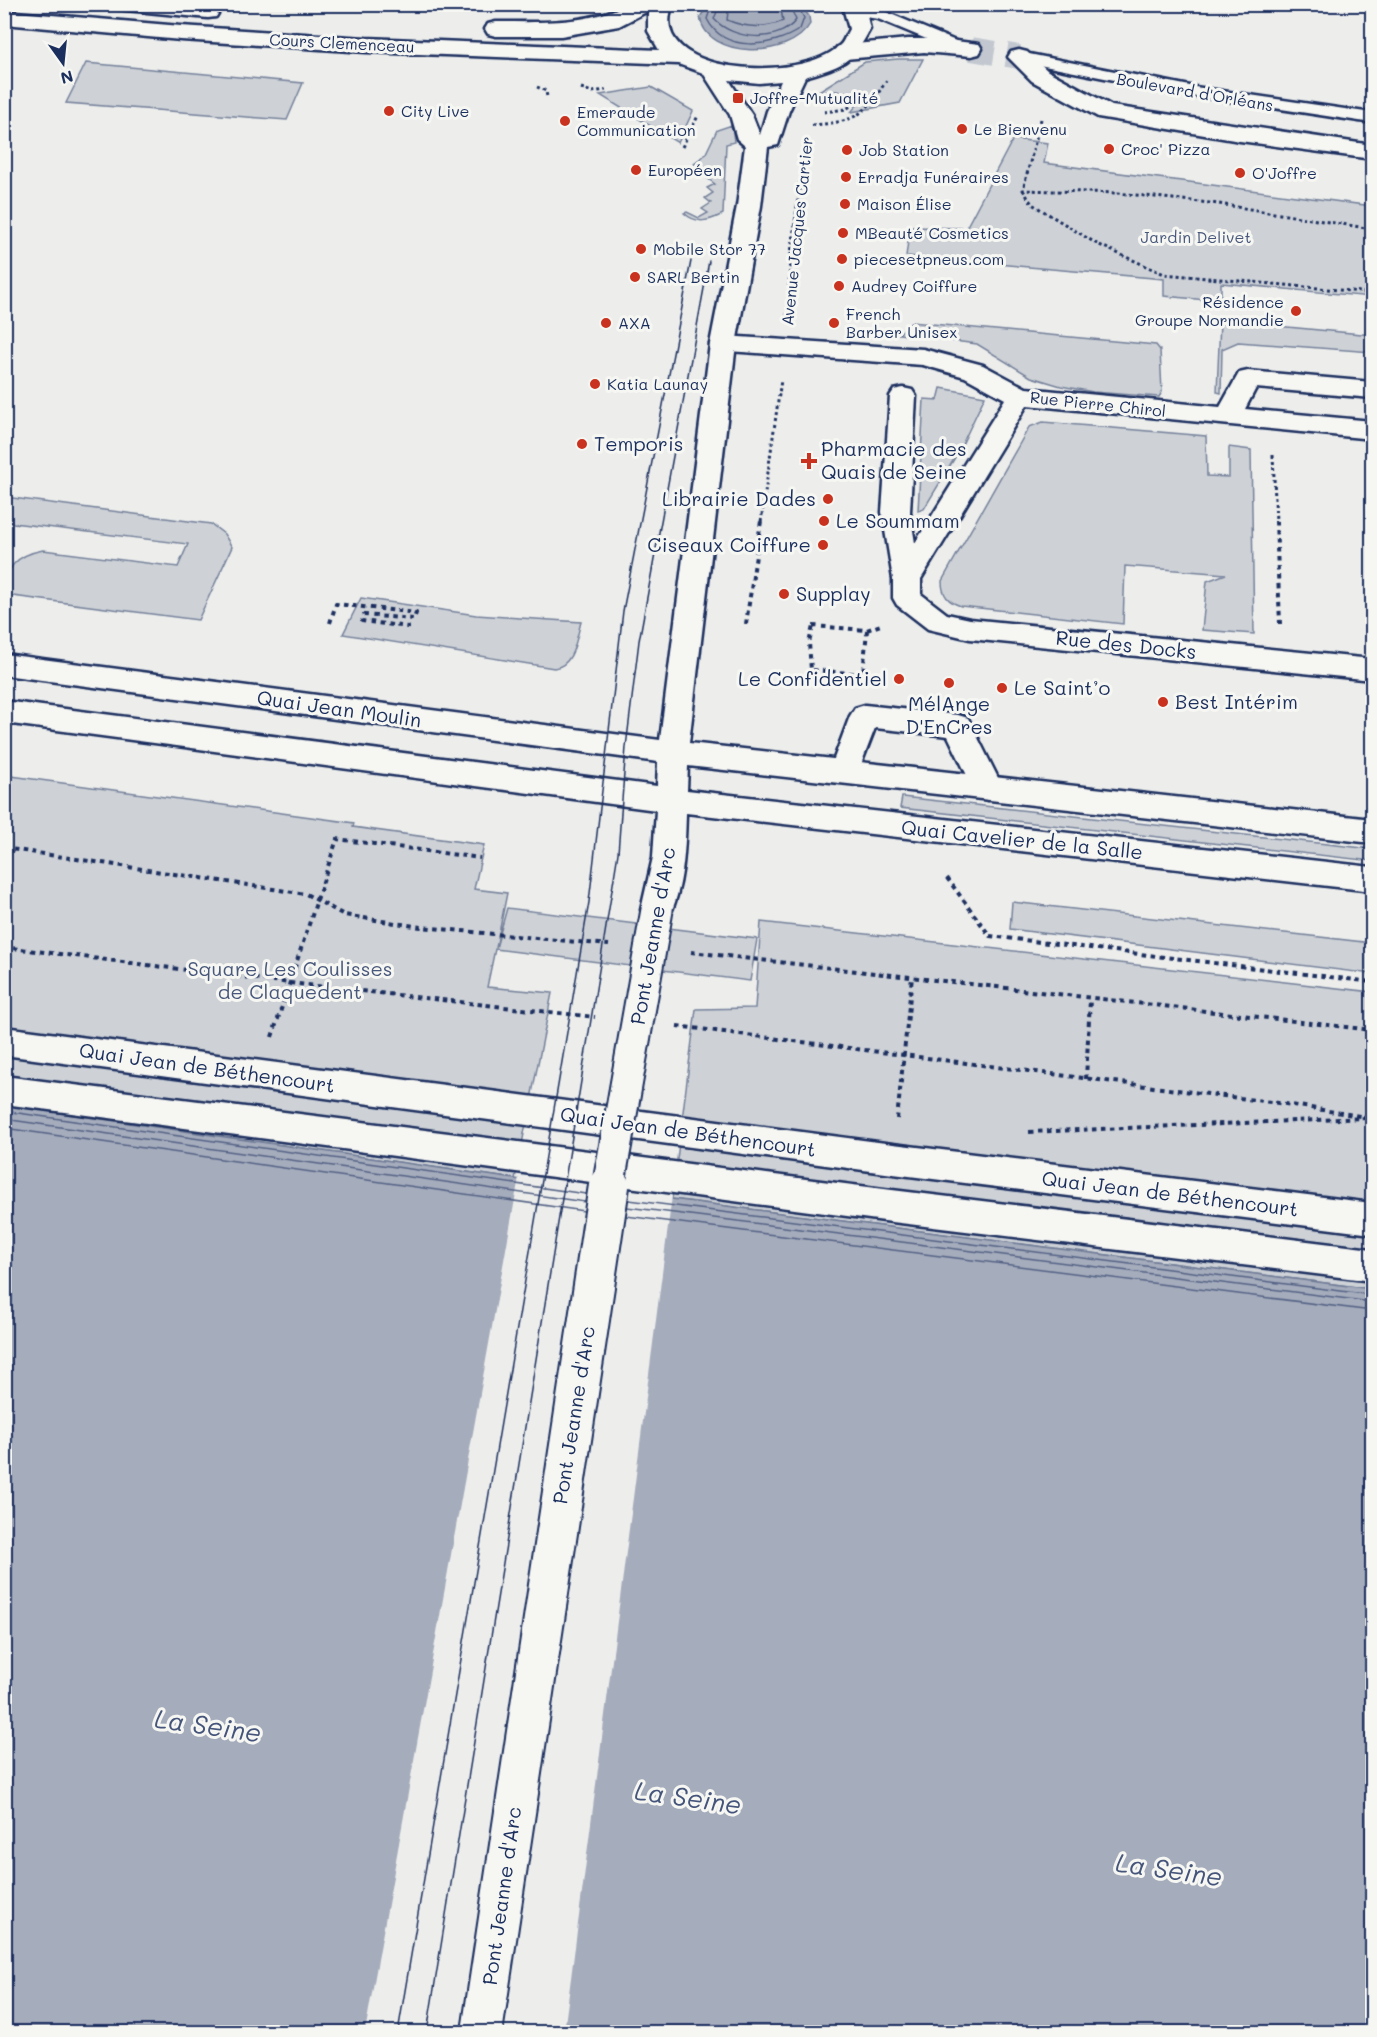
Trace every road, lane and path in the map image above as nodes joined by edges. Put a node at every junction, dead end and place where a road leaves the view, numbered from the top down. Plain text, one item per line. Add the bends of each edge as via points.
1 (126, 4) edge
2 (646, 4) edge
3 (662, 4) edge
4 (856, 8) edge
5 (216, 10) edge
6 (4, 17) edge
7 (475, 28) dead end
8 (962, 47) joint
9 (845, 52) junction
10 (681, 57) junction
11 (1019, 57) joint
12 (712, 71) junction
13 (795, 74) junction
14 (887, 79) dead end
15 (611, 89) dead end
16 (592, 92) dead end
17 (834, 94) dead end
18 (702, 108) dead end
19 (824, 112) dead end
20 (1372, 118) edge
21 (1041, 119) dead end
22 (808, 126) dead end
23 (757, 142) junction
24 (682, 147) dead end
25 (805, 149) dead end
26 (1372, 152) edge
27 (1023, 190) junction
28 (1372, 229) edge
29 (1238, 280) junction
30 (1238, 285) dead end
31 (1372, 292) edge
32 (786, 323) dead end
33 (723, 344) junction
34 (781, 375) dead end
35 (1372, 390) edge
36 (903, 396) dead end
37 (1020, 396) junction
38 (1228, 417) junction
39 (1272, 421) junction
40 (1372, 430) edge
41 (907, 579) junction
42 (330, 623) dead end
43 (746, 624) dead end
44 (867, 630) joint
45 (407, 633) dead end
46 (1282, 661) junction
47 (4, 664) edge
48 (1372, 670) edge
49 (4, 712) edge
50 (673, 753) junction
51 (844, 772) junction
52 (988, 788) junction
53 (672, 800) junction
54 (1372, 831) edge
55 (4, 848) edge
56 (480, 858) dead end
57 (947, 878) dead end
58 (1372, 879) edge
59 (316, 899) junction
60 (614, 945) dead end
61 (4, 947) edge
62 (686, 952) dead end
63 (912, 977) junction
64 (1372, 982) edge
65 (290, 983) junction
66 (1090, 999) junction
67 (597, 1017) dead end
68 (668, 1025) dead end
69 (1372, 1030) edge
70 (4, 1041) edge
71 (903, 1054) junction
72 (260, 1075) junction
73 (1086, 1079) junction
74 (4, 1090) edge
75 (1372, 1118) edge
76 (1018, 1132) dead end
77 (893, 1159) junction
78 (1372, 1219) edge
79 (1372, 1265) edge
80 (482, 2032) edge

1 - 5 street
2 - 7 street via 611,21 561,29
3 - 10 street via 657,16 658,30
4 - 8 lane
4 - 9 street via 859,29
6 - 10 street, Cours Clemenceau via 355,44
8 - 9 street via 904,46
9 - 13 street via 824,65
10 - 12 street
11 - 20 lane, Boulevard d'Orléans via 1149,85
11 - 26 street via 1040,76 1106,112
12 - 13 street via 756,77
12 - 23 street via 741,115 748,139
13 - 23 street, Avenue Jacques Cartier via 770,140
14 - 22 path via 870,109 858,118
15 - 16 path
17 - 19 path via 848,96 851,105
18 - 24 path
21 - 27 path
23 - 33 street
25 - 32 path, Avenue Jacques Cartier
27 - 28 path via 1119,193 1219,204
27 - 29 path via 1032,204 1097,244 1164,274
29 - 30 path
29 - 31 path
33 - 37 street, Rue Pierre Chirol via 923,357 986,374
33 - 50 street
34 - 43 path
35 - 38 street via 1248,379
36 - 41 street, Rue des Docks via 896,512
37 - 38 street, Rue Pierre Chirol
37 - 41 street
38 - 39 street, Rue Pierre Chirol
39 - 40 street, Rue Pierre Chirol
39 - 46 path
41 - 46 street, Rue des Docks via 907,598 938,622 970,629
42 - 45 path via 336,604 416,613 414,619 364,615 362,621 408,627
44 - 44 path via 863,674 811,670 809,643 813,626
46 - 48 street, Rue des Docks
47 - 50 street, Quai Jean Moulin
49 - 53 street
50 - 51 street
50 - 53 street, Pont Jeanne d'Arc
51 - 52 street
51 - 52 street via 864,716 958,726
52 - 54 street
53 - 58 street, Quai Cavelier de la Salle
53 - 80 street, Pont Jeanne d'Arc, bridge via 669,857 614,1151
55 - 59 path via 306,894
56 - 59 path via 337,839
57 - 64 path via 990,936
59 - 60 path via 344,915 421,927
59 - 65 path
61 - 65 path
62 - 63 path
63 - 66 path
63 - 71 path
65 - 67 path
65 - 72 path
66 - 69 path
66 - 73 path
68 - 71 path
70 - 72 street, Quai Jean de Béthencourt
71 - 73 path
71 - 77 path
72 - 77 street, Quai Jean de Béthencourt
73 - 75 path
74 - 79 street
75 - 76 path
77 - 78 street, Quai Jean de Béthencourt

